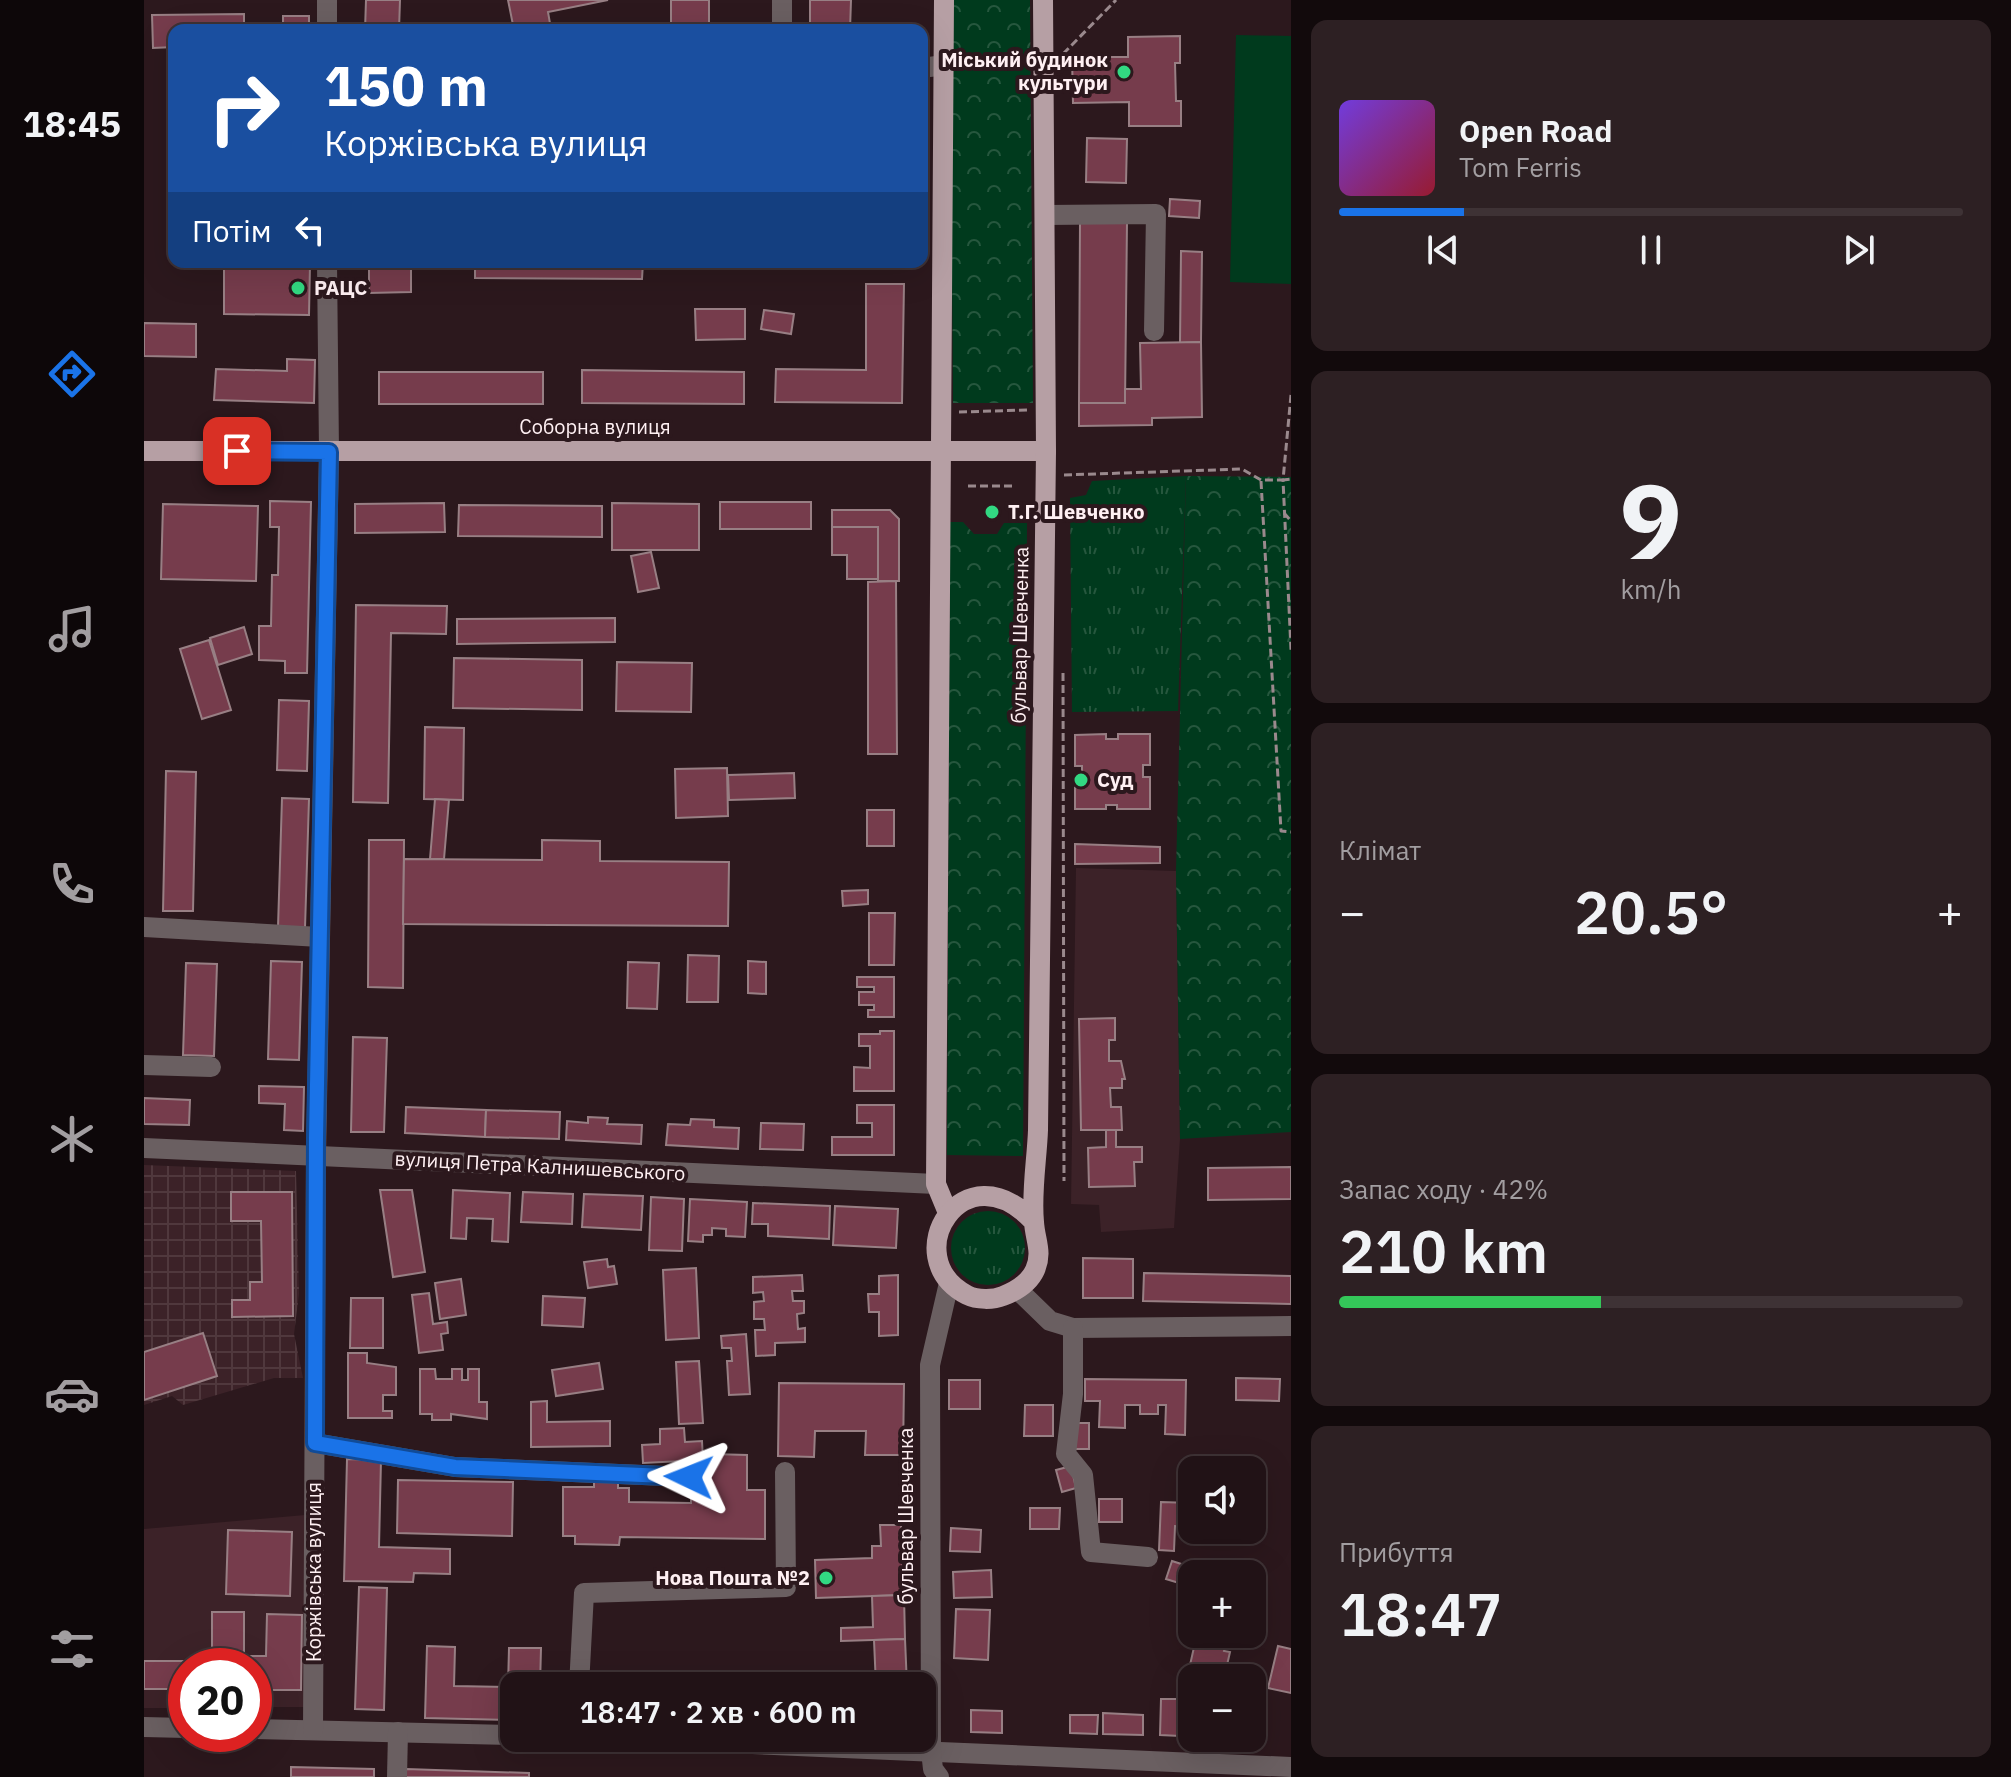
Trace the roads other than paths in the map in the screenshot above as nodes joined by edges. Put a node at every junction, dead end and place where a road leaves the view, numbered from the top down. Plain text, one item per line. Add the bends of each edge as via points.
1 (327, 0) edge
2 (782, 0) edge
3 (944, 0) edge
4 (1043, 0) edge
5 (327, 24) edge
6 (782, 24) edge
7 (944, 65) junction
8 (928, 67) edge
9 (1046, 215) junction
10 (327, 268) edge
11 (1154, 331) dead end
12 (144, 451) edge
13 (943, 451) junction
14 (329, 452) junction
15 (1055, 456) junction
16 (144, 927) edge
17 (320, 937) junction
18 (144, 1065) edge
19 (211, 1067) dead end
20 (144, 1148) edge
21 (316, 1156) junction
22 (936, 1184) junction
23 (948, 1213) junction
24 (1034, 1222) junction
25 (949, 1283) junction
26 (1018, 1290) junction
27 (1291, 1326) edge
28 (1073, 1328) junction
29 (315, 1443) junction
30 (785, 1472) dead end
31 (689, 1477) dead end
32 (1148, 1557) dead end
33 (580, 1672) edge
34 (931, 1672) edge
35 (144, 1727) edge
36 (168, 1728) edge
37 (272, 1729) edge
38 (313, 1730) junction
39 (398, 1732) junction
40 (500, 1735) edge
41 (936, 1751) edge
42 (931, 1752) edge
43 (1291, 1767) edge
44 (397, 1777) edge
45 (939, 1777) edge

1 - 5 street
2 - 6 street
3 - 7 main road
4 - 9 main road, бульвар Шевченка
7 - 8 street
7 - 13 main road
9 - 11 street via 1156,214
9 - 15 main road, бульвар Шевченка
10 - 14 street, Коржівська вулиця
12 - 14 main road, Соборна вулиця
13 - 14 main road, Соборна вулиця
13 - 15 main road, Соборна вулиця
13 - 22 main road
14 - 17 street, Коржівська вулиця
15 - 24 main road, бульвар Шевченка
16 - 17 street
17 - 21 street, Коржівська вулиця
18 - 19 street
20 - 21 street, вулиця Петра Калнишевського
21 - 22 street, вулиця Петра Калнишевського
21 - 29 street, Коржівська вулиця
22 - 23 main road
23 - 24 main road via 969,1199 994,1195 1017,1204
23 - 25 main road via 937,1236 937,1261
24 - 26 main road, бульвар Шевченка via 1040,1247 1034,1271
25 - 26 main road via 970,1297 995,1299
25 - 34 street, бульвар Шевченка via 930,1365
26 - 28 street via 1050,1321
27 - 28 street
28 - 32 street via 1066,1454 1083,1475 1091,1552
29 - 31 street via 455,1467
29 - 38 street, Коржівська вулиця
30 - 33 street via 786,1587 584,1593
35 - 36 street
37 - 38 street
38 - 39 street
39 - 40 street
39 - 44 street
41 - 43 street
42 - 45 street, бульвар Шевченка

